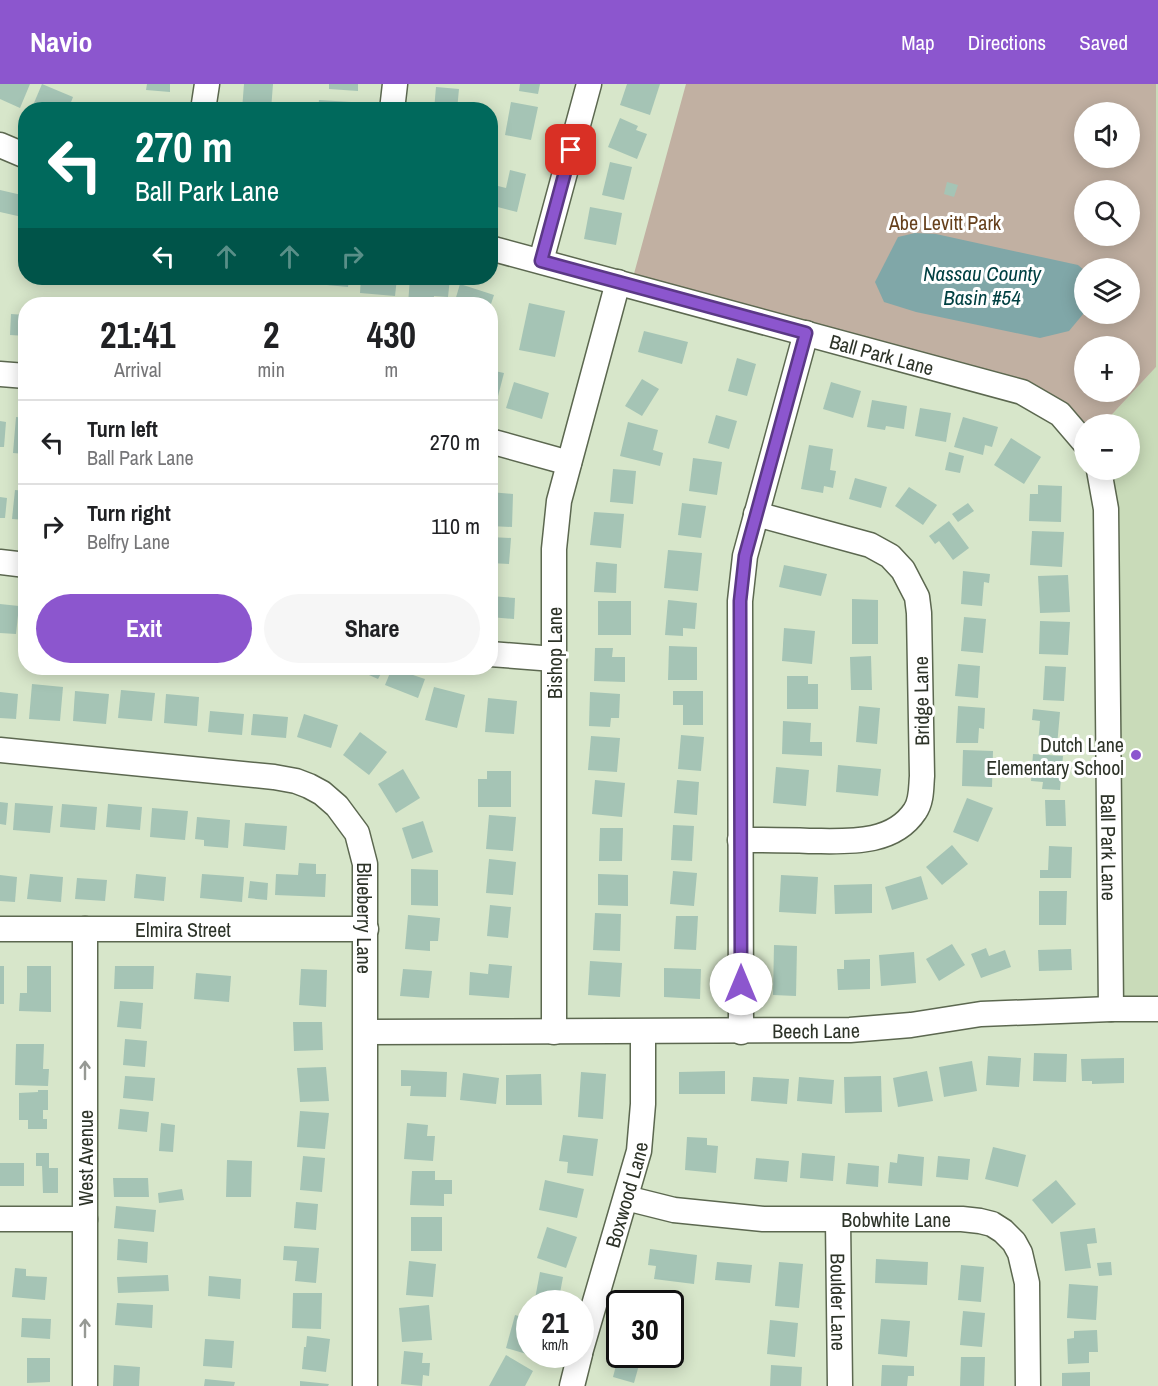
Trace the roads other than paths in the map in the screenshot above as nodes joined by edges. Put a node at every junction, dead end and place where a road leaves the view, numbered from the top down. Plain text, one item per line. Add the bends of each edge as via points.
1 (207, 84) edge
2 (395, 84) edge
3 (589, 84) edge
4 (204, 102) edge
5 (393, 102) edge
6 (0, 145) edge
7 (18, 153) edge
8 (498, 250) edge
9 (541, 261) junction
10 (618, 282) junction
11 (806, 333) junction
12 (0, 374) edge
13 (18, 375) edge
14 (1074, 430) edge
15 (498, 443) edge
16 (569, 463) junction
17 (1102, 480) edge
18 (756, 514) junction
19 (0, 562) edge
20 (18, 564) edge
21 (498, 655) edge
22 (554, 659) junction
23 (0, 750) edge
24 (740, 840) junction
25 (0, 929) edge
26 (85, 929) junction
27 (366, 929) junction
28 (1111, 1009) junction
29 (1158, 1009) edge
30 (366, 1032) junction
31 (554, 1032) junction
32 (643, 1032) junction
33 (741, 1032) junction
34 (626, 1198) junction
35 (0, 1219) edge
36 (85, 1219) junction
37 (838, 1220) junction
38 (594, 1307) edge
39 (576, 1368) edge
40 (85, 1386) edge
41 (365, 1386) edge
42 (572, 1386) edge
43 (840, 1386) edge
44 (1028, 1386) edge

1 - 4 street
2 - 5 street
3 - 9 street
6 - 7 street
8 - 9 street, Ball Park Lane
9 - 10 street, Ball Park Lane
10 - 11 street, Ball Park Lane
10 - 16 street, Bishop Lane
11 - 14 street, Ball Park Lane via 1022,392 1060,414
11 - 18 street
12 - 13 street
15 - 16 street
16 - 22 street, Bishop Lane via 559,501 554,549
17 - 28 street, Ball Park Lane via 1106,510
18 - 24 street via 745,556 740,601
18 - 24 street, Bridge Lane via 870,545 890,556 903,570 917,597 919,613 922,776 915,811 900,827 885,835 860,841
19 - 20 street
21 - 22 street
22 - 31 street, Bishop Lane
23 - 27 street, Blueberry Lane via 274,777 309,786 337,806 357,833 365,864
24 - 33 street
25 - 26 street, Elmira Street
26 - 27 street, Elmira Street
36 -> 26 street, West Avenue
27 - 30 street, Blueberry Lane
28 - 29 street, Beech Lane
28 - 33 street, Beech Lane via 981,1014 850,1030
30 - 31 street, Beech Lane
30 - 41 street, Blueberry Lane
31 - 32 street, Beech Lane
32 - 33 street, Beech Lane
32 - 34 street, Boxwood Lane via 639,1152
34 - 37 street, Bobwhite Lane via 674,1210 763,1220
34 - 38 street, Boxwood Lane
35 - 36 street
40 -> 36 street, West Avenue
37 - 43 street, Boulder Lane
37 - 44 street, Bobwhite Lane via 962,1219 992,1224 1003,1231 1020,1253 1027,1283
39 - 42 street, Boxwood Lane

